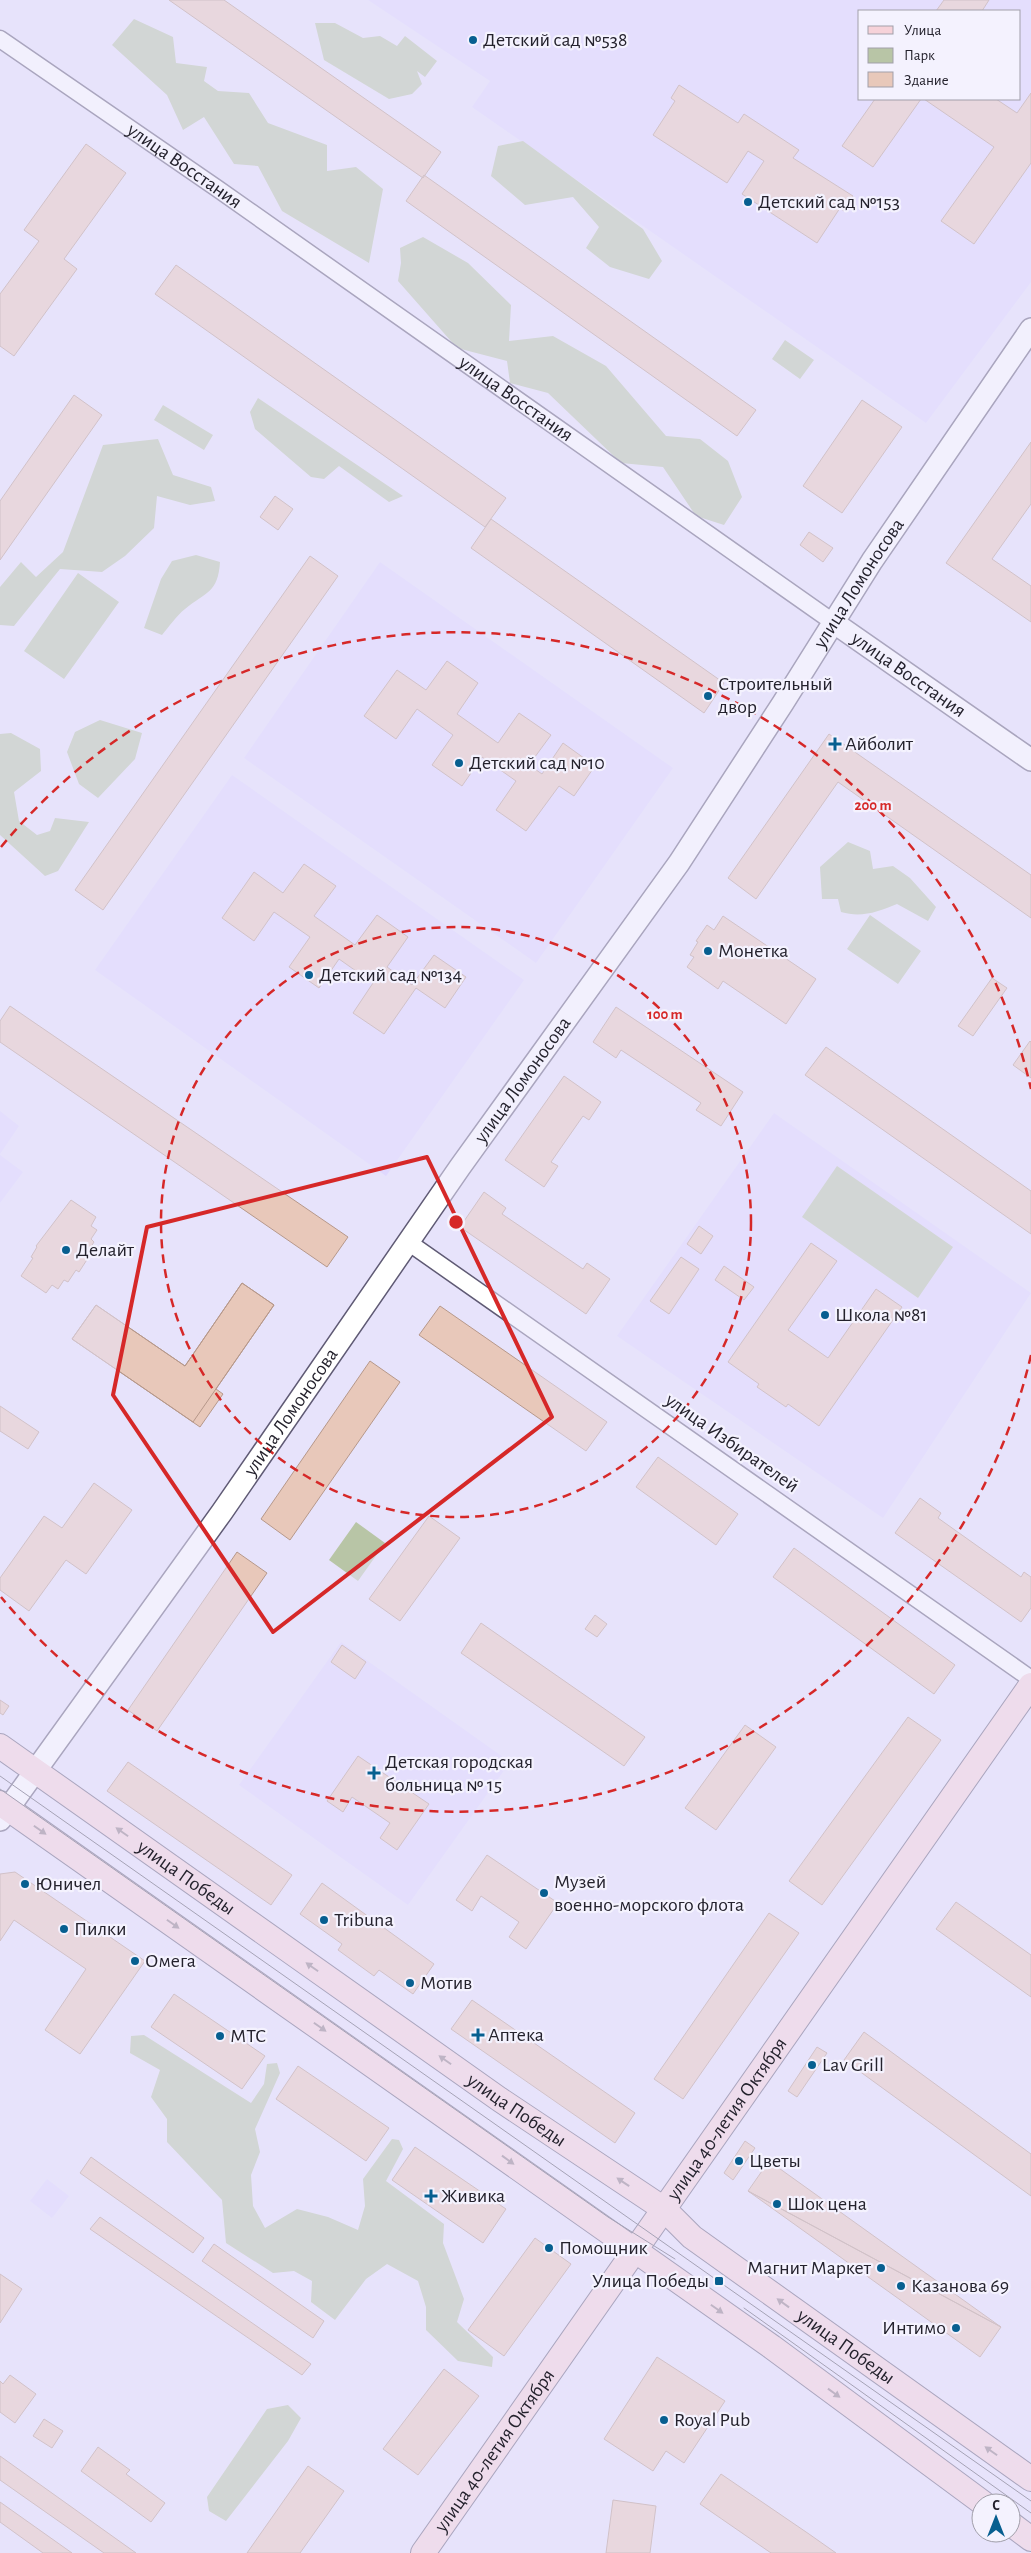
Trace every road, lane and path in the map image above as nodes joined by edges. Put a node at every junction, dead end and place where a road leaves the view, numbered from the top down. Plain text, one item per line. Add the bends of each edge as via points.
1 (0, 39) edge
2 (1031, 329) edge
3 (833, 622) junction
4 (1031, 760) edge
5 (408, 1242) junction
6 (1031, 1679) edge
7 (1031, 1685) edge
8 (0, 1746) edge
9 (35, 1770) junction
10 (3, 1811) edge
11 (664, 2209) junction
12 (635, 2250) junction
13 (1031, 2479) edge
14 (971, 2495) edge
15 (423, 2553) edge

1 - 3 street, улица Восстания
2 - 3 street, улица Ломоносова
3 - 4 street, улица Восстания
3 - 5 street, улица Ломоносова via 679,863
5 - 6 street, улица Избирателей
5 - 9 street, улица Ломоносова via 222,1512
7 - 11 main road, улица 40-летия Октября
8 - 9 main road, улица Победы
9 - 10 street, улица Ломоносова
11 -> 9 main road, улица Победы via 499,2099
10 -> 12 main road
11 - 12 main road, улица 40-летия Октября
13 -> 11 main road, улица Победы via 692,2237
12 -> 14 main road
12 - 15 main road, улица 40-летия Октября

